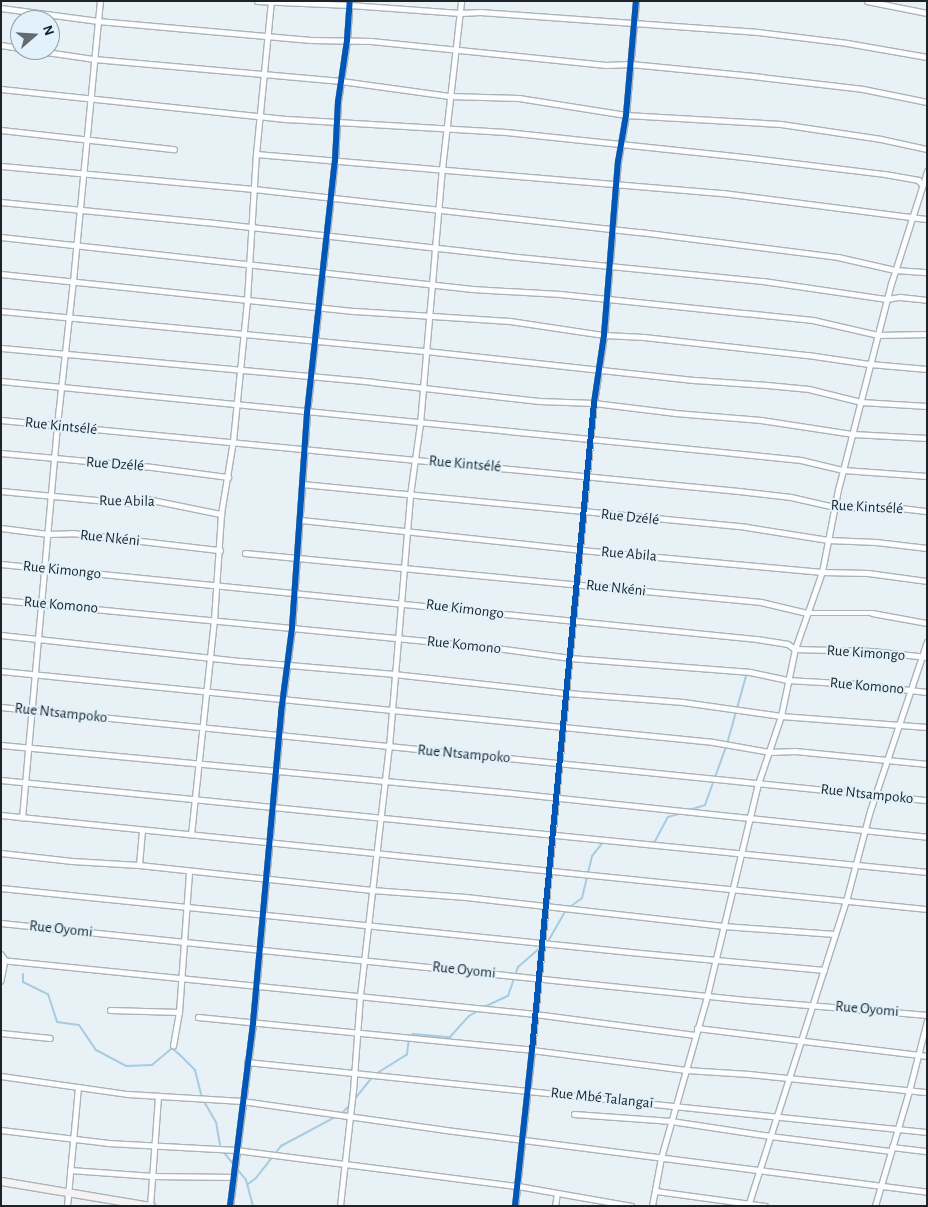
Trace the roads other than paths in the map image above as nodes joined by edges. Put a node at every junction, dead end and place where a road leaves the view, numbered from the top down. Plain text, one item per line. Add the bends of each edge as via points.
1 (100, 1) edge
2 (257, 1) edge
3 (460, 1) edge
4 (636, 1) edge
5 (867, 1) edge
6 (271, 2) edge
7 (350, 3) edge
8 (1, 8) edge
9 (927, 13) edge
10 (460, 14) junction
11 (98, 21) junction
12 (636, 24) junction
13 (267, 34) junction
14 (347, 40) junction
15 (455, 50) junction
16 (60, 54) edge
17 (927, 57) edge
18 (94, 58) junction
19 (631, 64) junction
20 (263, 75) junction
21 (341, 81) junction
22 (1, 89) edge
23 (449, 96) junction
24 (90, 99) junction
25 (927, 102) edge
26 (626, 115) junction
27 (261, 116) junction
28 (336, 120) junction
29 (447, 128) junction
30 (1, 130) edge
31 (86, 138) junction
32 (621, 144) junction
33 (174, 148) dead end
34 (927, 148) edge
35 (256, 154) junction
36 (335, 162) junction
37 (1, 166) edge
38 (442, 169) junction
39 (927, 172) edge
40 (82, 174) junction
41 (616, 185) junction
42 (923, 185) junction
43 (254, 189) junction
44 (331, 198) junction
45 (1, 202) edge
46 (79, 209) junction
47 (439, 210) junction
48 (912, 217) junction
49 (927, 218) edge
50 (252, 227) junction
51 (612, 229) junction
52 (327, 236) junction
53 (1, 237) edge
54 (76, 246) junction
55 (436, 248) junction
56 (249, 265) junction
57 (610, 266) junction
58 (895, 270) junction
59 (927, 272) edge
60 (322, 273) junction
61 (1, 274) edge
62 (73, 281) junction
63 (432, 283) junction
64 (607, 299) junction
65 (887, 299) junction
66 (247, 300) junction
67 (927, 300) edge
68 (319, 307) junction
69 (1, 311) edge
70 (429, 316) junction
71 (69, 318) junction
72 (927, 334) edge
73 (243, 335) junction
74 (604, 335) junction
75 (878, 335) junction
76 (316, 341) junction
77 (1, 348) edge
78 (426, 351) junction
79 (64, 354) junction
80 (870, 364) junction
81 (927, 369) edge
82 (240, 370) junction
83 (600, 370) junction
84 (313, 377) junction
85 (1, 381) edge
86 (60, 388) junction
87 (423, 388) junction
88 (861, 402) junction
89 (594, 403) junction
90 (236, 406) junction
91 (927, 406) edge
92 (307, 413) junction
93 (1, 420) edge
94 (420, 424) junction
95 (57, 425) junction
96 (852, 434) junction
97 (927, 438) edge
98 (592, 439) junction
99 (233, 441) junction
100 (305, 450) junction
101 (1, 453) edge
102 (414, 459) junction
103 (55, 460) junction
104 (843, 470) junction
105 (927, 476) edge
106 (228, 477) junction
107 (588, 478) junction
108 (302, 484) junction
109 (1, 491) edge
110 (410, 496) junction
111 (52, 497) junction
112 (835, 507) junction
113 (927, 511) edge
114 (585, 512) junction
115 (221, 514) junction
116 (301, 520) junction
117 (1, 528) edge
118 (407, 531) junction
119 (48, 534) junction
120 (828, 540) junction
121 (927, 548) edge
122 (220, 550) junction
123 (581, 550) junction
124 (245, 553) dead end
125 (297, 557) junction
126 (1, 564) edge
127 (404, 567) junction
128 (44, 568) junction
129 (822, 572) junction
130 (927, 581) edge
131 (217, 584) junction
132 (577, 584) junction
133 (294, 592) junction
134 (1, 600) edge
135 (400, 602) junction
136 (41, 603) junction
137 (807, 613) junction
138 (214, 620) junction
139 (573, 622) junction
140 (927, 623) edge
141 (292, 628) junction
142 (1, 635) edge
143 (396, 638) junction
144 (38, 639) junction
145 (927, 642) edge
146 (795, 649) junction
147 (210, 657) junction
148 (925, 657) edge
149 (570, 658) junction
150 (287, 665) junction
151 (1, 671) edge
152 (394, 674) junction
153 (34, 675) junction
154 (787, 680) junction
155 (910, 690) junction
156 (927, 692) edge
157 (207, 693) junction
158 (567, 693) junction
159 (282, 699) junction
160 (1, 708) edge
161 (392, 710) junction
162 (31, 711) junction
163 (781, 716) junction
164 (898, 725) junction
165 (203, 727) junction
166 (927, 727) edge
167 (564, 728) junction
168 (279, 734) junction
169 (1, 745) edge
170 (389, 746) junction
171 (28, 748) junction
172 (770, 752) junction
173 (886, 760) junction
174 (199, 763) junction
175 (560, 764) junction
176 (927, 764) edge
177 (276, 770) junction
178 (1, 780) edge
179 (25, 782) junction
180 (385, 782) junction
181 (758, 784) junction
182 (876, 795) junction
183 (195, 798) junction
184 (556, 798) junction
185 (927, 800) edge
186 (273, 806) junction
187 (1, 816) edge
188 (381, 817) junction
189 (750, 817) junction
190 (22, 818) junction
191 (142, 830) junction
192 (864, 831) junction
193 (191, 835) junction
194 (551, 836) junction
195 (927, 837) edge
196 (270, 843) junction
197 (1, 853) edge
198 (376, 853) junction
199 (741, 854) junction
200 (139, 865) junction
201 (854, 865) junction
202 (548, 870) junction
203 (190, 871) junction
204 (927, 872) edge
205 (266, 878) junction
206 (1, 888) edge
207 (733, 888) junction
208 (372, 890) junction
209 (846, 901) junction
210 (185, 906) junction
211 (546, 906) junction
212 (927, 910) edge
213 (263, 914) junction
214 (1, 923) edge
215 (369, 924) junction
216 (723, 926) junction
217 (835, 934) junction
218 (183, 941) junction
219 (543, 942) junction
220 (260, 950) junction
221 (1, 954) edge
222 (3, 960) edge
223 (365, 960) junction
224 (714, 961) junction
225 (824, 970) junction
226 (180, 978) junction
227 (539, 978) junction
228 (1, 981) edge
229 (256, 986) junction
230 (360, 996) junction
231 (707, 996) junction
232 (811, 1005) junction
233 (110, 1010) dead end
234 (179, 1012) junction
235 (535, 1014) junction
236 (927, 1015) edge
237 (198, 1018) dead end
238 (927, 1021) edge
239 (253, 1023) junction
240 (697, 1028) junction
241 (357, 1032) junction
242 (1, 1033) edge
243 (695, 1035) junction
244 (50, 1038) dead end
245 (801, 1041) junction
246 (173, 1046) dead end
247 (532, 1050) junction
248 (918, 1055) junction
249 (927, 1056) edge
250 (247, 1062) junction
251 (686, 1070) junction
252 (354, 1073) junction
253 (1, 1076) edge
254 (788, 1079) junction
255 (78, 1088) junction
256 (527, 1090) junction
257 (909, 1091) junction
258 (927, 1092) edge
259 (158, 1096) junction
260 (242, 1100) junction
261 (675, 1105) junction
262 (574, 1114) dead end
263 (350, 1116) junction
264 (776, 1116) junction
265 (671, 1120) junction
266 (897, 1129) junction
267 (1, 1130) edge
268 (927, 1132) edge
269 (770, 1136) junction
270 (523, 1138) junction
271 (73, 1140) junction
272 (153, 1146) junction
273 (892, 1149) junction
274 (236, 1150) junction
275 (927, 1151) edge
276 (661, 1158) junction
277 (345, 1164) junction
278 (70, 1170) junction
279 (760, 1170) junction
280 (153, 1176) junction
281 (234, 1177) junction
282 (1, 1181) edge
283 (881, 1185) junction
284 (518, 1186) junction
285 (656, 1191) junction
286 (67, 1192) junction
287 (927, 1192) edge
288 (557, 1194) junction
289 (748, 1205) edge
290 (67, 1206) edge
291 (150, 1206) edge
292 (230, 1206) edge
293 (340, 1206) edge
294 (515, 1206) edge
295 (555, 1206) edge
296 (631, 1206) edge
297 (652, 1206) edge
298 (765, 1206) edge
299 (875, 1206) edge

1 - 11 street
2 - 6 street
3 - 10 street
4 - 12 street
5 - 9 street
6 - 7 street
6 - 13 street
7 - 10 street
7 - 14 street
8 - 11 street
10 - 12 street via 488,12
10 - 15 street
11 - 13 street
11 - 18 street
12 - 17 street via 758,32
12 - 19 street
13 - 14 street via 310,40
13 - 20 street
14 - 15 street
14 - 21 street
15 - 19 street via 606,65
15 - 23 street
16 - 18 street
18 - 20 street
18 - 24 street
19 - 25 street via 863,89
19 - 26 street
20 - 21 street
20 - 27 street
21 - 23 street
21 - 28 street
22 - 24 street
23 - 26 street via 519,98
23 - 29 street
24 - 27 street
24 - 31 street
26 - 32 street
26 - 34 street via 781,124
27 - 28 street
27 - 35 street
28 - 29 street
28 - 36 street
29 - 32 street
29 - 38 street
30 - 31 street
31 - 33 street
31 - 40 street
32 - 41 street
32 - 42 street via 885,174 918,180
35 - 36 street
35 - 43 street
36 - 38 street
36 - 44 street
37 - 40 street
38 - 41 street
38 - 47 street
39 - 42 street
40 - 43 street
40 - 46 street
41 - 48 street via 723,193
41 - 51 street
42 - 48 street
43 - 44 street
43 - 50 street
44 - 47 street
44 - 52 street
45 - 46 street
46 - 50 street
46 - 54 street
47 - 51 street
47 - 55 street
48 - 49 street
48 - 58 street
50 - 52 street
50 - 56 street
51 - 57 street
51 - 58 street via 838,257
52 - 55 street
52 - 60 street
53 - 54 street
54 - 56 street
54 - 62 street
55 - 57 street
55 - 63 street
56 - 60 street
56 - 66 street
57 - 64 street
57 - 65 street via 763,281
58 - 59 street
58 - 65 street
60 - 63 street
60 - 68 street
61 - 62 street
62 - 66 street
62 - 71 street
63 - 64 street
63 - 70 street
64 - 74 street
64 - 75 street via 813,320
65 - 67 street
65 - 75 street
66 - 68 street
66 - 73 street
68 - 70 street
68 - 76 street
69 - 71 street
70 - 74 street via 510,321
70 - 78 street
71 - 73 street
71 - 79 street
72 - 75 street
73 - 76 street
73 - 82 street
74 - 80 street
74 - 83 street
75 - 80 street
76 - 78 street
76 - 84 street
77 - 79 street
78 - 83 street
78 - 87 street
79 - 82 street
79 - 86 street
80 - 81 street
80 - 88 street
82 - 84 street
82 - 90 street
83 - 88 street via 809,389
83 - 89 street
84 - 87 street
84 - 92 street
85 - 86 street
86 - 90 street
86 - 95 street
87 - 89 street via 539,401
87 - 94 street
88 - 91 street
88 - 96 street
89 - 96 street via 761,420
89 - 98 street
90 - 92 street
90 - 99 street
92 - 94 street
92 - 100 street
93 - 95 street, Rue Kintsélé
94 - 98 street
94 - 102 street
95 - 99 street, Rue Kintsélé
95 - 103 street
96 - 97 street
96 - 104 street
98 - 104 street via 800,460
98 - 107 street
99 - 100 street, Rue Kintsélé
99 - 106 street
100 - 102 street, Rue Kintsélé
100 - 108 street
101 - 103 street, Rue Dzélé
102 - 107 street, Rue Kintsélé
102 - 110 street
103 - 106 street, Rue Dzélé via 152,467
103 - 111 street
104 - 105 street
104 - 112 street
106 - 115 street
107 - 112 street, Rue Kintsélé via 791,497
107 - 114 street
108 - 110 street, Rue Dzélé
108 - 116 street
109 - 111 street, Rue Abila
110 - 114 street, Rue Dzélé
110 - 118 street
111 - 115 street, Rue Abila via 127,503 147,499
111 - 119 street
112 - 113 street, Rue Kintsélé
112 - 120 street
114 - 120 street, Rue Dzélé via 746,527
114 - 123 street
115 - 122 street
116 - 118 street, Rue Abila
116 - 125 street
117 - 119 street, Rue Nkéni
118 - 123 street, Rue Abila
118 - 127 street
119 - 122 street, Rue Nkéni via 72,533
119 - 128 street
120 - 121 street, Rue Dzélé
120 - 129 street
122 - 131 street
123 - 129 street, Rue Abila
123 - 132 street
124 - 125 street, Rue Nkéni
125 - 127 street, Rue Nkéni
125 - 133 street
126 - 128 street, Rue Kimongo
127 - 132 street, Rue Nkéni
127 - 135 street
128 - 131 street, Rue Kimongo
128 - 136 street
129 - 130 street, Rue Abila
129 - 137 street
131 - 133 street, Rue Kimongo
131 - 138 street
132 - 137 street, Rue Nkéni via 761,602
132 - 139 street
133 - 135 street, Rue Kimongo
133 - 141 street
134 - 136 street, Rue Komono
135 - 139 street, Rue Kimongo
135 - 143 street
136 - 138 street, Rue Komono
136 - 144 street
137 - 140 street, Rue Nkéni via 872,614
137 - 146 street
138 - 141 street, Rue Komono
138 - 147 street
139 - 146 street, Rue Kimongo via 757,639 788,644
139 - 149 street
141 - 143 street, Rue Komono
141 - 150 street
142 - 144 street
143 - 149 street, Rue Komono
143 - 152 street
144 - 147 street
144 - 153 street
145 - 148 street
146 - 148 street, Rue Kimongo
146 - 154 street
147 - 150 street
147 - 157 street
148 - 155 street
149 - 154 street, Rue Komono via 750,672
149 - 158 street
150 - 152 street
150 - 159 street
151 - 153 street
152 - 158 street
152 - 161 street
153 - 157 street
153 - 162 street
154 - 155 street, Rue Komono
154 - 163 street
155 - 156 street, Rue Komono
155 - 164 street
157 - 159 street
157 - 165 street
158 - 163 street via 683,702
158 - 167 street
159 - 161 street
159 - 168 street
160 - 162 street, Rue Ntsampoko
161 - 167 street
161 - 170 street
162 - 165 street, Rue Ntsampoko
162 - 171 street
163 - 164 street
163 - 172 street
164 - 166 street
164 - 173 street
165 - 168 street, Rue Ntsampoko
165 - 174 street
167 - 172 street via 713,742
167 - 175 street
168 - 170 street, Rue Ntsampoko
168 - 177 street
169 - 171 street
170 - 175 street, Rue Ntsampoko
170 - 180 street
171 - 174 street
171 - 179 street
172 - 173 street via 795,751
172 - 181 street
173 - 176 street
173 - 182 street
174 - 177 street
174 - 183 street
175 - 181 street, Rue Ntsampoko
175 - 184 street
177 - 180 street
177 - 186 street
178 - 179 street
179 - 183 street
179 - 190 street
180 - 184 street
180 - 188 street
181 - 182 street, Rue Ntsampoko
181 - 189 street
182 - 185 street, Rue Ntsampoko
182 - 192 street
183 - 186 street
183 - 193 street
184 - 189 street
184 - 194 street
186 - 188 street
186 - 196 street
187 - 190 street
188 - 194 street
188 - 198 street
189 - 192 street
189 - 199 street
190 - 191 street
191 - 193 street
191 - 200 street
192 - 195 street
192 - 201 street
193 - 196 street
194 - 199 street
194 - 202 street
196 - 198 street
196 - 205 street
197 - 200 street
198 - 202 street
198 - 208 street
199 - 201 street
199 - 207 street
200 - 203 street
201 - 204 street
201 - 209 street
202 - 207 street via 665,884
202 - 211 street
203 - 205 street
203 - 210 street
205 - 208 street
205 - 213 street
206 - 210 street
207 - 209 street
207 - 216 street
208 - 211 street
208 - 215 street
209 - 212 street
209 - 217 street
210 - 213 street
210 - 218 street
211 - 216 street
211 - 219 street
213 - 215 street
213 - 220 street
214 - 218 street, Rue Oyomi
215 - 219 street
215 - 223 street
216 - 217 street
216 - 224 street
217 - 225 street
218 - 220 street, Rue Oyomi
218 - 226 street
219 - 224 street
219 - 227 street
220 - 223 street, Rue Oyomi
220 - 229 street
221 - 222 street
222 - 226 street
222 - 228 street
223 - 227 street, Rue Oyomi
223 - 230 street
224 - 225 street
224 - 231 street
225 - 232 street
226 - 229 street
226 - 234 street
227 - 231 street, Rue Oyomi
227 - 235 street
229 - 230 street
229 - 239 street
230 - 235 street
230 - 241 street
231 - 232 street, Rue Oyomi
231 - 240 street
232 - 236 street, Rue Oyomi
232 - 245 street
233 - 234 street
234 - 246 street
235 - 243 street
235 - 247 street
237 - 239 street
238 - 248 street
239 - 241 street
239 - 250 street
240 - 243 street
240 - 245 street
241 - 247 street
241 - 252 street
242 - 244 street
243 - 251 street
245 - 248 street
245 - 254 street
247 - 251 street
247 - 256 street
248 - 249 street
248 - 257 street
250 - 252 street, Rue Mbé Talangaï
250 - 260 street
251 - 254 street
251 - 261 street
252 - 256 street, Rue Mbé Talangaï
252 - 263 street
253 - 255 street
254 - 257 street
254 - 264 street
255 - 259 street
255 - 271 street
256 - 261 street, Rue Mbé Talangaï
256 - 270 street
257 - 258 street
257 - 266 street
259 - 260 street
259 - 272 street
260 - 263 street
260 - 274 street
261 - 264 street, Rue Mbé Talangaï
261 - 265 street
262 - 265 street
263 - 270 street
263 - 277 street
264 - 266 street, Rue Mbé Talangaï
264 - 269 street
265 - 269 street
265 - 276 street
266 - 268 street, Rue Mbé Talangaï
266 - 273 street
267 - 271 street
269 - 273 street
269 - 279 street
270 - 276 street
270 - 284 street
271 - 272 street
271 - 278 street
272 - 274 street
272 - 280 street
273 - 275 street
273 - 283 street
274 - 277 street
274 - 281 street
276 - 279 street
276 - 285 street
277 - 284 street
277 - 293 street
278 - 280 street
278 - 286 street
279 - 283 street
279 - 289 street
280 - 281 street
280 - 291 street
281 - 292 street
282 - 286 main road
283 - 287 street
283 - 299 street
284 - 288 street
284 - 294 street
285 - 289 street
285 - 297 street
286 - 290 street
286 - 291 main road
288 - 295 street
288 - 296 street
289 - 298 street

